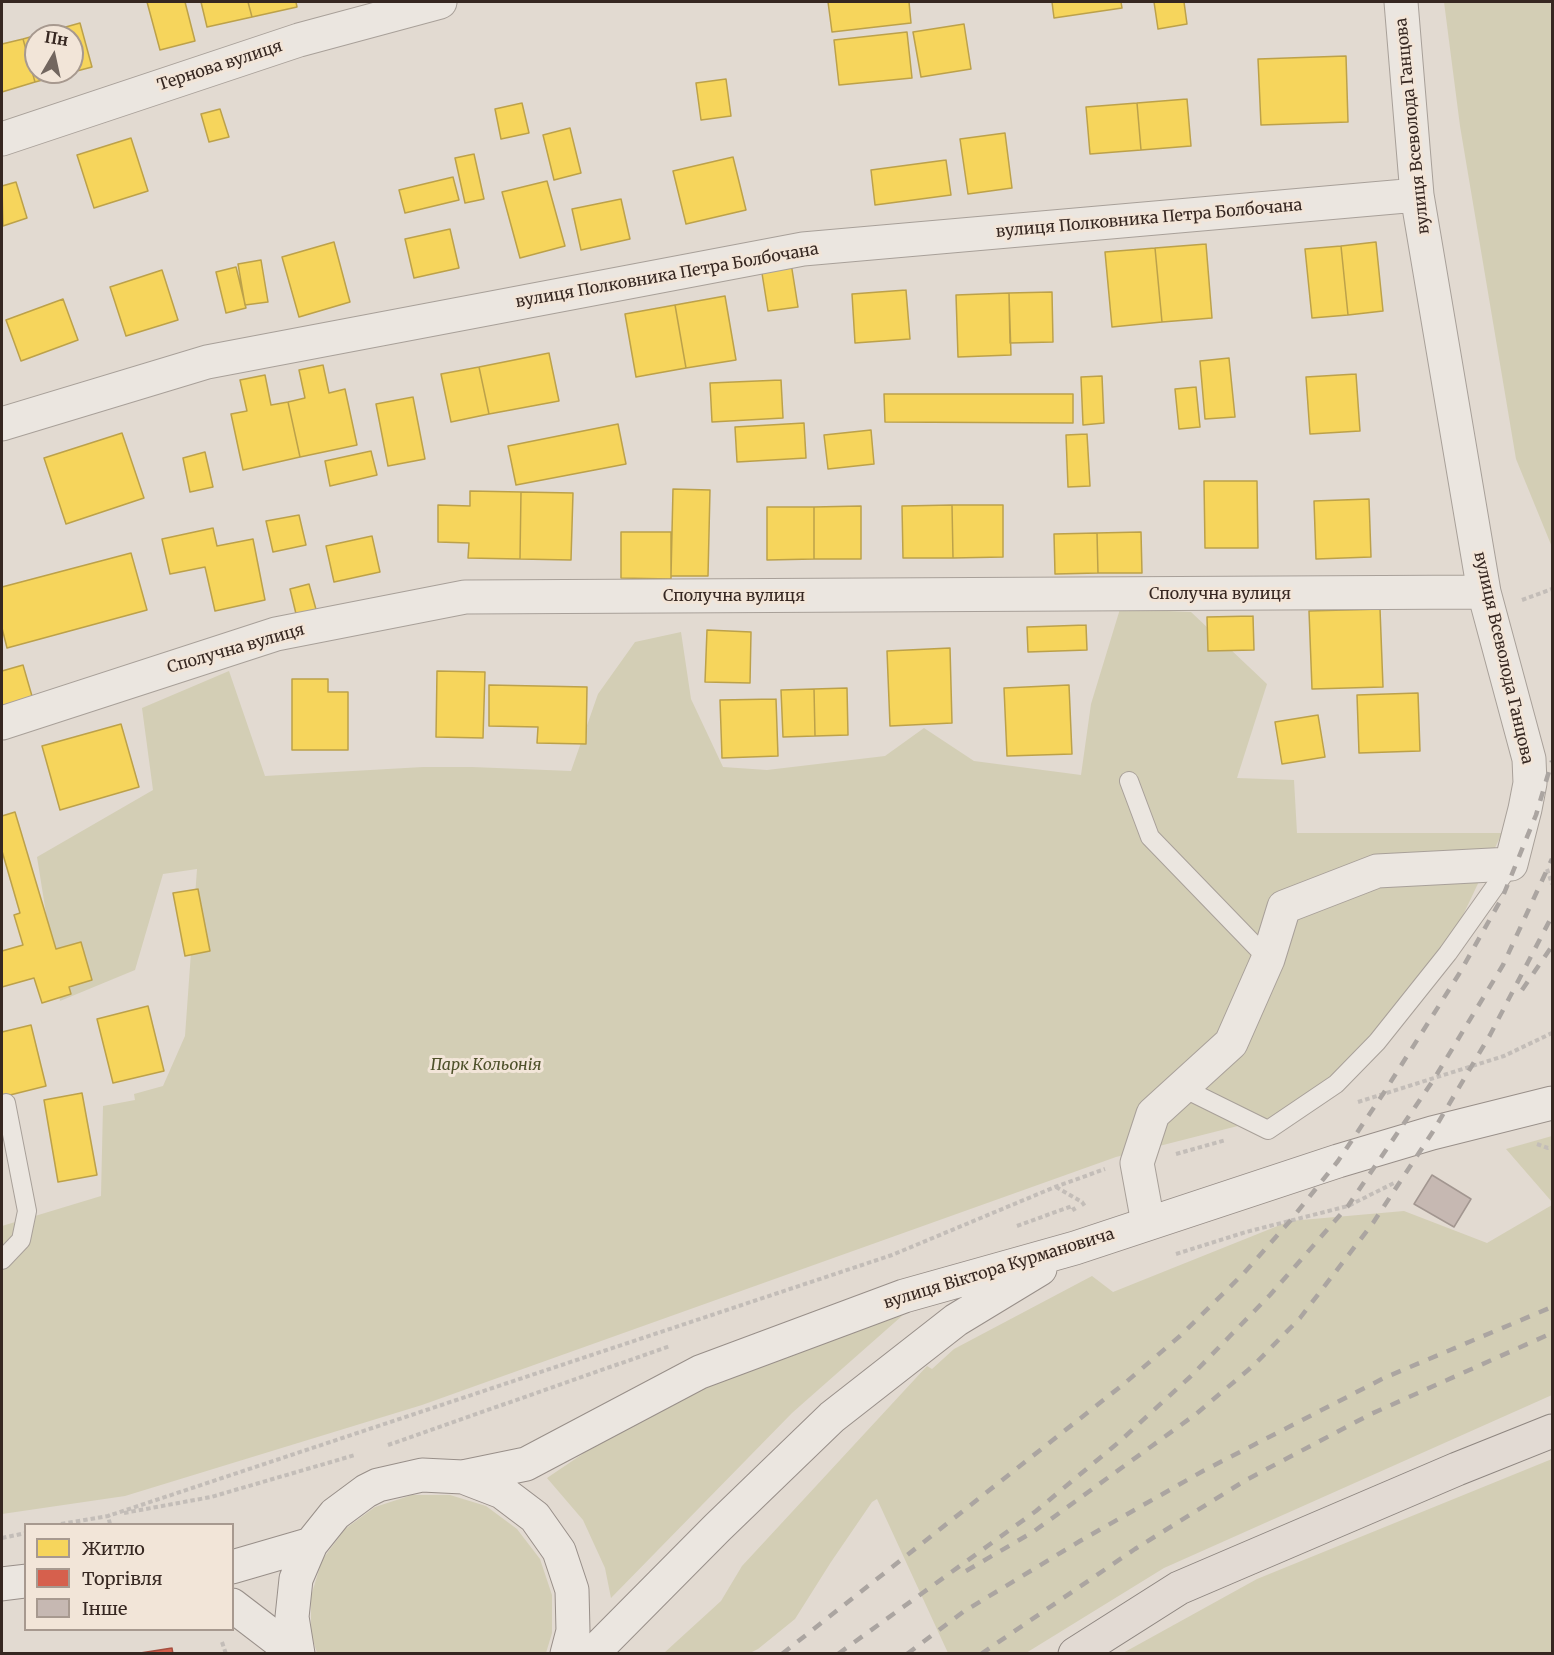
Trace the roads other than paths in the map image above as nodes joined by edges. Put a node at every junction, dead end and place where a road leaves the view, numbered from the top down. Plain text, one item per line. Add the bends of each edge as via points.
1 (440, 2) edge
2 (1401, 2) edge
3 (2, 139) edge
4 (1417, 195) junction
5 (2, 424) edge
6 (1484, 592) junction
7 (2, 723) edge
8 (1129, 781) dead end
9 (1511, 864) junction
10 (1268, 959) junction
11 (1183, 1088) junction
12 (6, 1103) dead end
13 (1552, 1103) edge
14 (1148, 1224) junction
15 (1082, 1246) junction
16 (2, 1260) edge
17 (1552, 1431) edge
18 (463, 1477) junction
19 (311, 1544) junction
20 (234, 1566) edge
21 (24, 1581) edge
22 (2, 1584) edge
23 (234, 1606) edge
24 (297, 1653) edge
25 (567, 1653) edge
26 (592, 1653) edge
27 (1075, 1653) edge

1 - 3 street, Тернова вулиця via 299,40
2 - 4 street, вулиця Всеволода Ганцова
4 - 5 street, вулиця Полковника Петра Болбочана via 803,249 207,362
4 - 6 street, вулиця Всеволода Ганцова
6 - 7 street, Сполучна вулиця via 465,597 276,634
6 - 9 street, вулиця Всеволода Ганцова via 1529,759 1530,783
8 - 10 lane via 1150,837
9 - 10 street via 1377,872 1284,907
9 - 11 lane via 1448,953 1377,1042 1336,1084 1268,1130
10 - 11 street via 1231,1043
11 - 14 street via 1153,1114 1137,1164
12 - 16 lane via 27,1211 21,1240
13 - 14 street, вулиця Віктора Курмановича via 1338,1161
14 - 15 street, вулиця Віктора Курмановича
15 - 18 street, вулиця Віктора Курмановича via 904,1296 710,1368 526,1464
15 - 26 street via 956,1320 832,1417
17 - 27 main road via 1179,1588
18 - 19 street via 422,1475 378,1485 335,1514
18 - 25 street via 502,1492 535,1517 559,1551 572,1590 573,1631
19 - 20 street
19 - 24 street via 296,1579 292,1617
21 - 22 street
23 - 24 street

